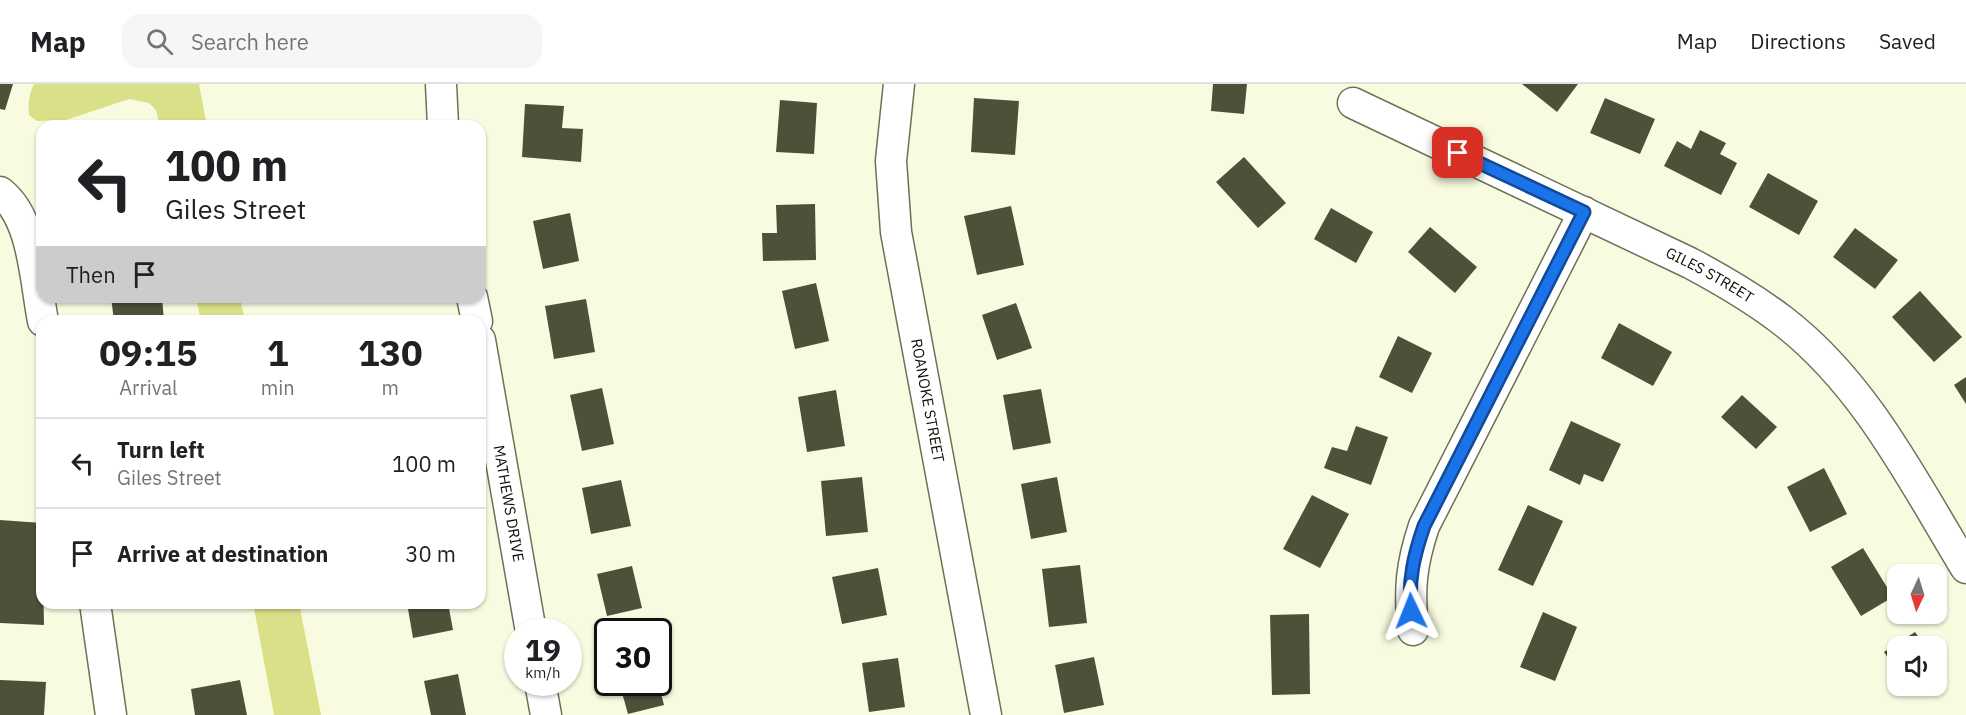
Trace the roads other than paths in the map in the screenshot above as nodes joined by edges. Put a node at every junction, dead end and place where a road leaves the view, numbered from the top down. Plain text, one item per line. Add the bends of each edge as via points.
1 (441, 84) edge
2 (899, 84) edge
3 (1353, 103) dead end
4 (443, 120) edge
5 (0, 192) edge
6 (1584, 212) junction
7 (36, 286) edge
8 (486, 374) edge
9 (1966, 568) edge
10 (96, 609) edge
11 (529, 618) edge
12 (1413, 630) dead end
13 (543, 696) edge
14 (111, 715) edge
15 (546, 715) edge
16 (987, 715) edge

1 - 4 street
2 - 16 street, ROANOKE STREET via 891,161 896,232
3 - 6 street, GILES STREET
5 - 7 street via 14,205 24,225
6 - 9 street, GILES STREET via 1739,289 1826,360 1882,429
6 - 12 street via 1424,526 1412,560 1409,591
8 - 11 street, MATHEWS DRIVE
10 - 14 street
13 - 15 street

